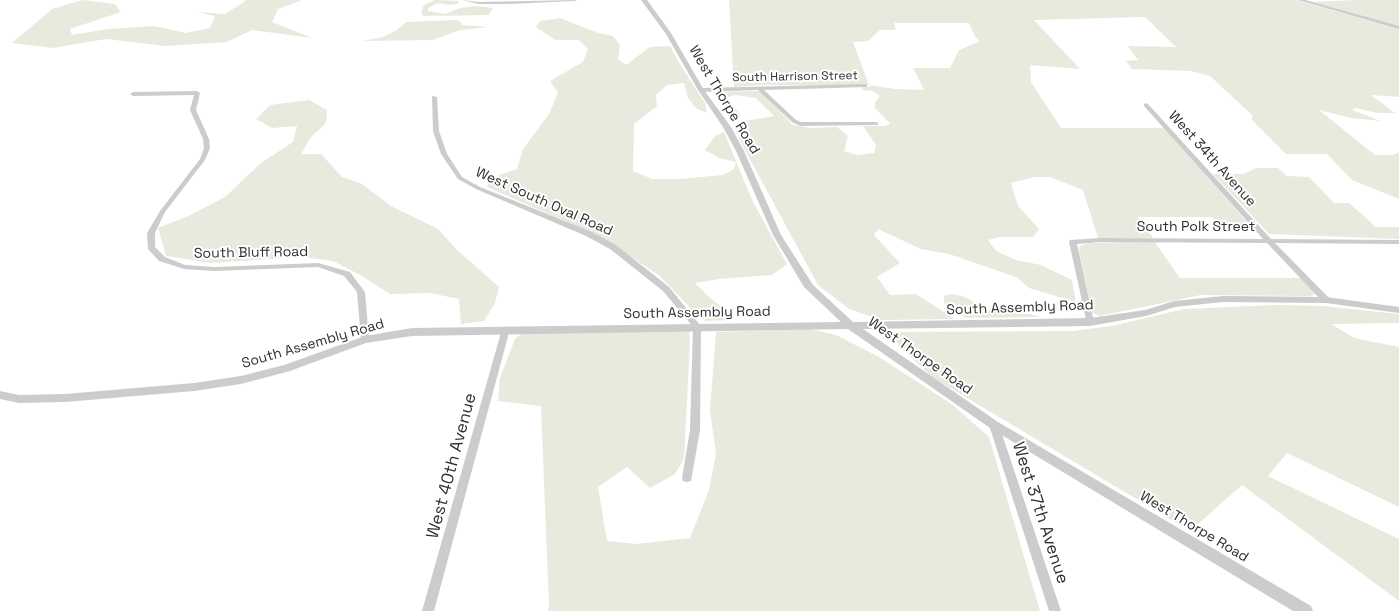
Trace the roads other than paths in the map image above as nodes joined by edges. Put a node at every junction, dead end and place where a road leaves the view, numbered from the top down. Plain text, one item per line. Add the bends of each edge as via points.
1 (464, 0) edge
2 (575, 0) edge
3 (631, 0) edge
4 (635, 0) edge
5 (644, 0) edge
6 (1300, 0) edge
7 (1399, 28) edge
8 (866, 86) dead end
9 (760, 88) junction
10 (701, 90) junction
11 (133, 94) dead end
12 (434, 97) dead end
13 (1146, 105) dead end
14 (876, 124) dead end
15 (1269, 241) junction
16 (1399, 242) edge
17 (1326, 300) junction
18 (1399, 310) edge
19 (1090, 322) junction
20 (851, 326) junction
21 (697, 327) junction
22 (506, 329) junction
23 (365, 340) junction
24 (0, 395) edge
25 (994, 425) junction
26 (687, 478) dead end
27 (428, 611) edge
28 (1055, 611) edge
29 (1306, 611) edge

1 - 2 street via 509,4
3 - 4 street
5 - 10 street, West Thorpe Road via 669,34
6 - 7 street
8 - 9 street, South Harrison Street
9 - 10 street, South Harrison Street
9 - 14 street via 800,124
10 - 20 street, West Thorpe Road via 727,127 777,236 809,287
11 - 23 street, South Bluff Road via 197,93 193,110 206,139 207,148 203,159 162,212 151,233 151,247 162,259 184,267 214,269 318,264 347,274 361,292
12 - 21 street, West South Oval Road via 436,131 444,154 460,178 613,247 666,289
13 - 15 street, West 34th Avenue
15 - 16 street, South Polk Street
15 - 17 street, West 34th Avenue
15 - 19 street, South Polk Street via 1073,242
17 - 18 street, South Assembly Road
17 - 19 street, South Assembly Road via 1198,301
19 - 20 street, South Assembly Road
20 - 21 street, South Assembly Road
20 - 25 street, West Thorpe Road
21 - 22 street, South Assembly Road
21 - 26 street via 696,430
22 - 23 street, South Assembly Road via 412,332
22 - 27 street, West 40th Avenue
23 - 24 street, South Assembly Road via 286,368 241,380 194,387 65,398 20,399
25 - 28 street, West 37th Avenue
25 - 29 street, West Thorpe Road

